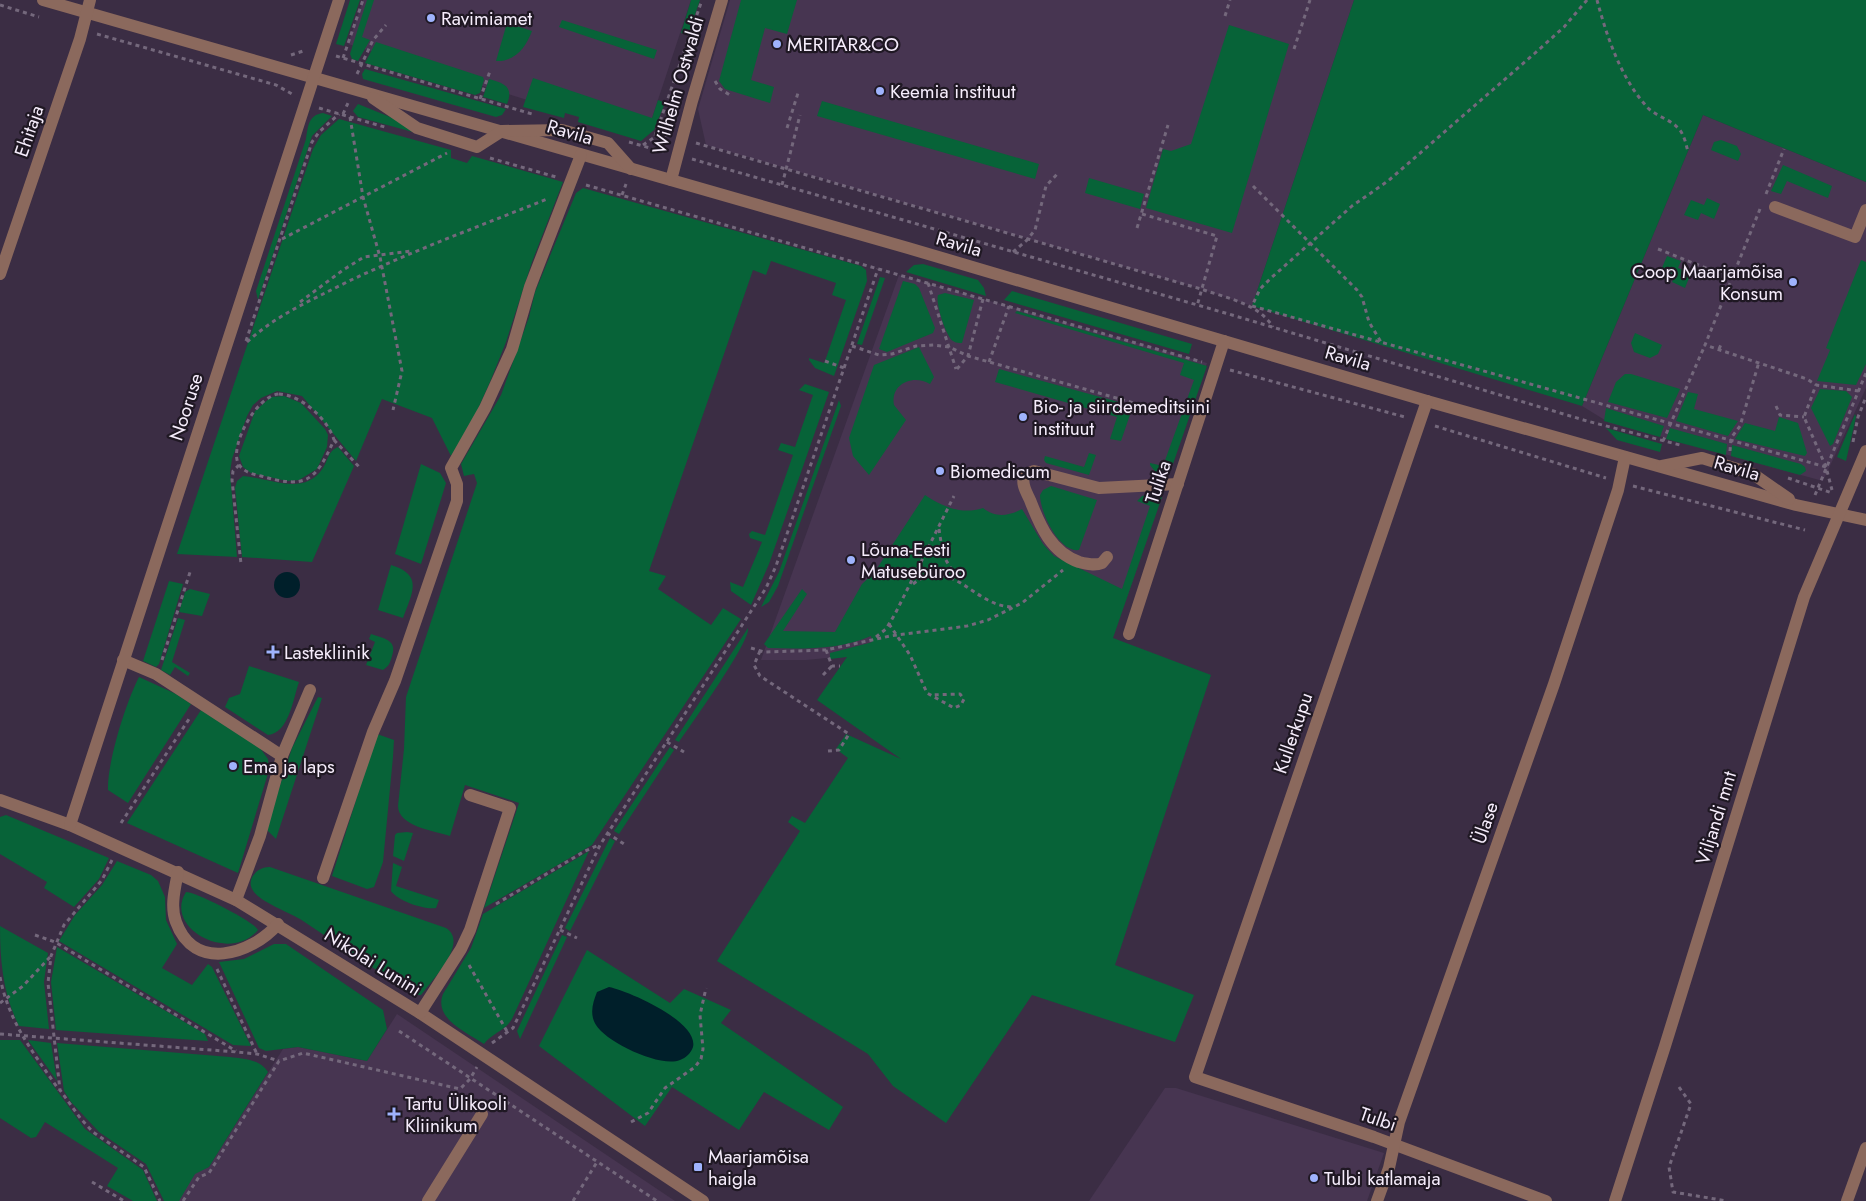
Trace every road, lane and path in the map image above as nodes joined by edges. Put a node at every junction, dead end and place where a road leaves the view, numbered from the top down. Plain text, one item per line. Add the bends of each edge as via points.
1 (43, 0) edge
2 (90, 0) edge
3 (339, 0) edge
4 (363, 0) edge
5 (702, 0) edge
6 (722, 0) edge
7 (1230, 0) edge
8 (1310, 0) edge
9 (1587, 0) edge
10 (1598, 0) edge
11 (0, 5) edge
12 (86, 13) junction
13 (1225, 16) dead end
14 (46, 19) dead end
15 (386, 25) dead end
16 (82, 30) junction
17 (1294, 48) dead end
18 (322, 52) junction
19 (343, 58) junction
20 (360, 64) junction
21 (490, 71) dead end
22 (356, 75) dead end
23 (314, 78) junction
24 (365, 92) junction
25 (798, 93) dead end
26 (480, 99) junction
27 (348, 102) dead end
28 (306, 104) junction
29 (343, 114) junction
30 (800, 115) dead end
31 (538, 116) dead end
32 (350, 117) junction
33 (1168, 124) dead end
34 (787, 128) dead end
35 (394, 130) dead end
36 (502, 131) junction
37 (655, 137) junction
38 (681, 139) junction
39 (621, 140) dead end
40 (643, 145) junction
41 (1784, 149) dead end
42 (1688, 152) dead end
43 (448, 153) dead end
44 (581, 155) junction
45 (483, 156) dead end
46 (677, 156) junction
47 (786, 169) junction
48 (1059, 172) dead end
49 (629, 175) junction
50 (671, 180) junction
51 (782, 185) junction
52 (570, 186) junction
53 (1254, 186) dead end
54 (622, 195) junction
55 (362, 198) junction
56 (1764, 198) dead end
57 (1761, 207) dead end
58 (1775, 208) dead end
59 (1866, 210) edge
60 (1142, 214) junction
61 (1137, 228) dead end
62 (281, 239) dead end
63 (1028, 240) junction
64 (1860, 240) edge
65 (1310, 244) junction
66 (1658, 249) dead end
67 (416, 251) junction
68 (1013, 252) junction
69 (379, 255) junction
70 (381, 265) junction
71 (878, 269) junction
72 (0, 274) edge
73 (1731, 278) junction
74 (928, 283) junction
75 (1201, 289) junction
76 (983, 299) junction
77 (1009, 305) junction
78 (1197, 306) junction
79 (1252, 306) junction
80 (290, 310) junction
81 (1273, 328) junction
82 (1224, 341) junction
83 (246, 342) dead end
84 (1722, 342) dead end
85 (1382, 343) junction
86 (1705, 345) junction
87 (852, 346) junction
88 (949, 348) junction
89 (1719, 349) junction
90 (968, 356) junction
91 (825, 361) dead end
92 (989, 362) junction
93 (1759, 362) junction
94 (1207, 363) dead end
95 (844, 368) junction
96 (1243, 373) dead end
97 (1866, 373) edge
98 (1816, 385) junction
99 (1859, 391) junction
100 (1427, 400) junction
101 (1134, 402) dead end
102 (1776, 406) dead end
103 (393, 410) dead end
104 (1804, 417) junction
105 (1420, 421) junction
106 (1670, 423) junction
107 (334, 440) junction
108 (1663, 441) junction
109 (1731, 442) junction
110 (1682, 446) dead end
111 (1866, 451) edge
112 (1625, 457) junction
113 (1730, 459) dead end
114 (239, 466) junction
115 (1660, 466) junction
116 (1826, 467) junction
117 (361, 469) dead end
118 (1782, 476) dead end
119 (1620, 483) junction
120 (1178, 484) junction
121 (1818, 488) junction
122 (954, 496) dead end
123 (1814, 497) dead end
124 (1796, 505) junction
125 (1838, 514) junction
126 (1866, 520) edge
127 (939, 528) junction
128 (1805, 530) dead end
129 (1106, 557) dead end
130 (1070, 558) junction
131 (241, 564) dead end
132 (191, 569) dead end
133 (958, 580) junction
134 (910, 586) junction
135 (1015, 607) junction
136 (889, 624) junction
137 (1129, 634) dead end
138 (895, 635) junction
139 (872, 639) junction
140 (751, 648) dead end
141 (826, 650) junction
142 (760, 651) junction
143 (123, 660) junction
144 (832, 666) junction
145 (840, 666) dead end
146 (156, 674) junction
147 (823, 675) dead end
148 (310, 690) dead end
149 (930, 695) junction
150 (199, 704) junction
151 (667, 742) junction
152 (828, 751) dead end
153 (684, 752) dead end
154 (282, 756) junction
155 (470, 795) dead end
156 (0, 800) edge
157 (121, 823) dead end
158 (70, 825) junction
159 (608, 833) junction
160 (624, 844) dead end
161 (600, 845) junction
162 (114, 857) dead end
163 (178, 872) junction
164 (323, 878) dead end
165 (236, 900) junction
166 (474, 920) junction
167 (278, 924) junction
168 (560, 930) junction
169 (36, 935) dead end
170 (577, 938) dead end
171 (55, 942) junction
172 (461, 949) junction
173 (213, 953) junction
174 (51, 956) junction
175 (0, 977) edge
176 (706, 988) dead end
177 (5, 1000) junction
178 (0, 1003) edge
179 (420, 1013) junction
180 (399, 1031) dead end
181 (0, 1034) edge
182 (20, 1034) junction
183 (508, 1034) junction
184 (54, 1036) junction
185 (236, 1052) junction
186 (257, 1054) junction
187 (483, 1056) junction
188 (279, 1061) junction
189 (1196, 1077) joint
190 (470, 1079) junction
191 (1679, 1087) dead end
192 (60, 1090) junction
193 (482, 1114) dead end
194 (631, 1122) dead end
195 (1394, 1144) junction
196 (1866, 1148) edge
197 (597, 1162) junction
198 (92, 1182) dead end
199 (124, 1201) edge
200 (160, 1201) edge
201 (183, 1201) edge
202 (428, 1201) edge
203 (572, 1201) edge
204 (657, 1201) edge
205 (703, 1201) edge
206 (1377, 1201) edge
207 (1546, 1201) edge
208 (1615, 1201) edge
209 (1727, 1201) edge
210 (1847, 1201) edge

1 - 12 street, Ravila
2 - 12 street, Ehitaja
3 - 18 street, Nooruse
4 - 19 path
5 - 37 path
6 - 38 street, Wilhelm Ostwaldi
7 - 13 path
8 - 17 path
9 - 65 path via 1534,54 1402,170 1352,206
10 - 42 path via 1610,43 1636,92 1650,109 1678,127
11 - 14 path
12 - 16 street, Ehitaja
12 - 23 street, Ravila
15 - 20 path
16 - 28 path via 276,85
16 - 72 street, Ehitaja
18 - 19 path
18 - 23 street, Nooruse
19 - 20 path
20 - 22 path
20 - 26 path
21 - 26 path
23 - 24 street, Ravila
23 - 28 street, Nooruse
24 - 36 street, Ravila
24 - 36 street via 417,128 477,147
25 - 34 path
26 - 31 path
27 - 29 path
28 - 29 path
28 - 143 street, Nooruse
29 - 32 path
30 - 47 path
32 - 35 path
32 - 55 path
33 - 60 path
36 - 44 street, Ravila
36 - 49 street via 562,130 608,143
37 - 38 path via 668,134
37 - 40 path
38 - 46 street, Wilhelm Ostwaldi
38 - 47 path
39 - 40 path
40 - 46 path
41 - 56 path
43 - 55 path
44 - 49 street, Ravila
44 - 52 street
45 - 52 path
46 - 50 street, Wilhelm Ostwaldi
46 - 51 path
47 - 51 path
47 - 63 path
48 - 63 path via 1046,186 1035,230
49 - 50 street, Ravila
49 - 54 path
50 - 82 street, Ravila
51 - 68 path
52 - 54 path
52 - 67 path
52 - 164 street via 530,287 512,349 485,408 451,468 457,484 457,502
53 - 65 path
54 - 71 path
55 - 62 path
55 - 69 path
57 - 73 path
58 - 64 street
59 - 64 street
60 - 61 path
60 - 75 path via 1217,236
63 - 68 path
63 - 75 path
65 - 79 path via 1260,289
65 - 85 path via 1362,296 1369,322
66 - 73 path
67 - 69 path
67 - 70 path
68 - 78 path
69 - 70 path
69 - 80 path via 354,262
70 - 80 path
70 - 103 path via 402,371
71 - 74 path
71 - 87 path
73 - 86 path via 1712,335
74 - 76 path
74 - 88 path
75 - 78 path
75 - 79 path
76 - 77 path
76 - 90 path
77 - 92 path
77 - 94 path
78 - 81 path
79 - 81 path via 1266,317
79 - 85 path
80 - 83 path
81 - 108 path
82 - 100 street, Ravila
82 - 120 street, Tulika
84 - 89 path
85 - 106 path
86 - 89 path
86 - 106 path
87 - 88 path via 879,355 916,346
87 - 95 path
88 - 90 path
88 - 90 path via 956,369
89 - 93 path
90 - 92 path
91 - 95 path
92 - 101 path
93 - 98 path via 1774,365
93 - 109 path via 1740,426
95 - 151 path via 766,588
96 - 105 path
97 - 99 path
98 - 99 path
98 - 104 path
99 - 116 path
100 - 105 street, Kullerkupu
100 - 112 street, Ravila
102 - 104 path via 1780,414
104 - 116 path
105 - 119 path
105 - 189 street, Kullerkupu
106 - 108 path
106 - 109 path
107 - 114 path via 316,473 299,482 286,483 246,472
107 - 114 path via 301,400 274,395 262,401 249,418 236,456
107 - 117 path
108 - 110 path
109 - 113 path
109 - 116 path
111 - 125 street, Viljandi mnt
112 - 115 street, Ravila
112 - 119 street, Ülase
114 - 131 path via 232,480
115 - 124 street, Ravila
115 - 124 street via 1702,458 1753,474
116 - 121 path
116 - 121 path via 1833,493
118 - 121 path
119 - 128 path
119 - 195 street, Ülase via 1554,684 1399,1122
120 - 130 street via 1098,488 1034,471 1027,473 1023,482 1036,515 1053,545
120 - 137 street, Tulika
121 - 123 path
122 - 127 path
124 - 125 street, Ravila
125 - 126 street, Ravila
125 - 208 street, Viljandi mnt via 1804,597
127 - 133 path via 943,555
127 - 134 path
129 - 130 street via 1102,564 1096,565
130 - 135 path via 1052,580
132 - 146 path
133 - 134 path via 933,574 923,576
133 - 135 path via 990,603
134 - 136 path
135 - 138 path via 967,626
136 - 138 path
136 - 139 path
138 - 139 path
138 - 149 path via 910,655
139 - 141 path
140 - 142 path
141 - 142 path
141 - 144 path
142 - 152 path via 754,665 760,676 849,734 839,750
143 - 146 street
143 - 158 street, Nooruse
144 - 145 path
144 - 147 path
146 - 150 street
148 - 154 street
149 - 149 path via 954,708 964,699 960,694
150 - 154 street
150 - 157 path
151 - 153 path
151 - 159 path
154 - 165 street via 260,836
155 - 166 street via 510,808
156 - 158 street, Nikolai Lunini
158 - 163 street, Nikolai Lunini
159 - 160 path
159 - 161 path
161 - 166 path via 484,910
161 - 168 path
162 - 171 path via 102,880 72,914
163 - 165 street, Nikolai Lunini
163 - 173 street via 174,895 176,922 182,934 195,946
165 - 167 street, Nikolai Lunini
166 - 172 street
167 - 173 street via 250,947 231,953
167 - 179 street, Nikolai Lunini
168 - 170 path
168 - 183 path
169 - 171 path
171 - 174 path
171 - 185 path
172 - 179 street
172 - 183 path
173 - 186 path via 215,964
174 - 177 path
174 - 184 path via 48,983
175 - 177 path
176 - 194 path via 700,1016 701,1059 665,1088 648,1113
177 - 178 path
177 - 182 path
179 - 187 street, Nikolai Lunini
180 - 190 path
181 - 182 path
182 - 184 path
182 - 192 path
183 - 187 path via 493,1042
184 - 185 path
184 - 192 path
185 - 186 path
186 - 188 path
187 - 190 path
187 - 205 street, Nikolai Lunini
188 - 190 path via 302,1053 460,1089
188 - 201 path via 210,1173 199,1177
189 - 195 street, Tulbi
190 - 197 path
191 - 209 path via 1691,1104 1669,1167 1673,1192
192 - 200 path via 93,1132 144,1166
193 - 202 street
195 - 206 street, Ülase
195 - 207 street, Tulbi
196 - 210 street
197 - 203 path
197 - 204 path
198 - 199 path

